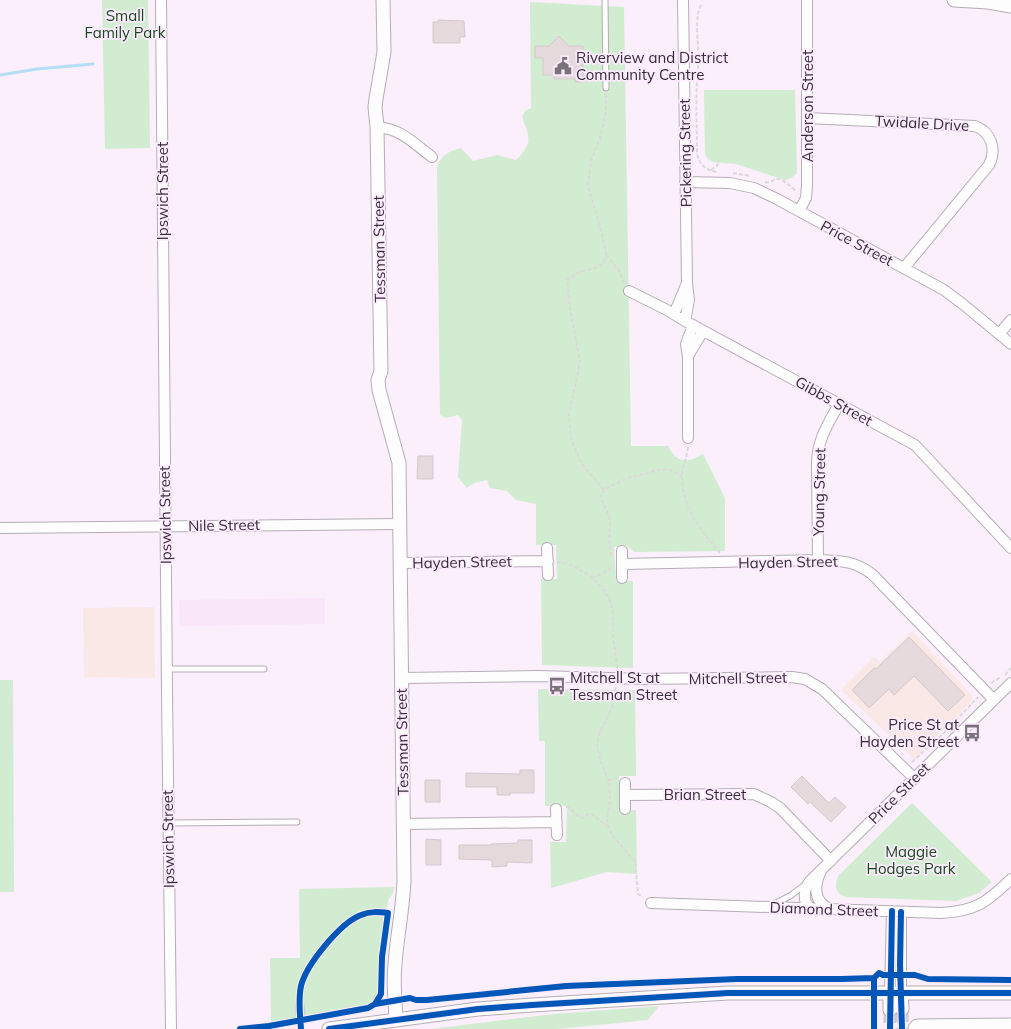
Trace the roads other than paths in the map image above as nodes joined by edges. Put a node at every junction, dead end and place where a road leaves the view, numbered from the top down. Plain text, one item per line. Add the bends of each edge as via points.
1 (161, 0) edge
2 (383, 0) edge
3 (392, 0) edge
4 (605, 0) edge
5 (684, 0) edge
6 (807, 0) edge
7 (954, 0) edge
8 (1011, 6) edge
9 (606, 88) road end
10 (807, 118) junction
11 (377, 127) junction
12 (432, 157) dead end
13 (686, 182) junction
14 (799, 211) junction
15 (904, 268) junction
16 (687, 283) junction
17 (629, 291) road end
18 (674, 314) junction
19 (1011, 320) edge
20 (689, 323) junction
21 (703, 331) junction
22 (999, 334) junction
23 (1011, 344) edge
24 (688, 359) junction
25 (839, 404) junction
26 (688, 438) road end
27 (399, 524) junction
28 (165, 526) junction
29 (0, 528) edge
30 (547, 548) dead end
31 (1011, 548) edge
32 (622, 551) dead end
33 (818, 560) junction
34 (548, 561) junction
35 (400, 563) junction
36 (622, 564) junction
37 (548, 575) dead end
38 (622, 578) dead end
39 (166, 669) junction
40 (264, 669) dead end
41 (402, 678) junction
42 (1011, 683) edge
43 (994, 700) junction
44 (914, 778) junction
45 (625, 782) dead end
46 (625, 795) junction
47 (556, 809) road end
48 (625, 809) dead end
49 (297, 822) dead end
50 (556, 822) junction
51 (168, 823) junction
52 (403, 824) junction
53 (557, 835) dead end
54 (831, 861) junction
55 (821, 871) junction
56 (813, 878) junction
57 (1011, 879) edge
58 (819, 900) junction
59 (651, 903) dead end
60 (765, 907) junction
61 (810, 908) junction
62 (835, 910) junction
63 (896, 912) junction
64 (896, 993) junction
65 (1011, 993) edge
66 (896, 1009) tunnel mouth
67 (396, 1019) junction
68 (1011, 1028) edge
69 (171, 1029) edge
70 (329, 1029) edge
71 (918, 1029) edge
72 (927, 1029) edge

1 - 28 street, Ipswich Street
2 - 11 street, Tessman Street via 384,52 375,107
3 - 11 street, Tessman Street via 390,53
4 - 9 lane
5 - 13 street, Pickering Street
6 - 10 street, Anderson Street
7 - 8 street
10 - 14 street, Anderson Street via 806,198
10 - 15 street, Twidale Drive via 975,126 989,136 993,149 989,165
11 - 12 street via 397,131
11 - 27 street, Tessman Street via 381,371 378,380 399,463
13 - 14 street, Price Street via 730,183 754,188
13 - 16 street, Pickering Street
14 - 15 street, Price Street
15 - 22 street, Price Street via 944,290
16 - 18 street, Pickering Street
16 - 20 street, Pickering Street
17 - 18 street, Gibbs Street
18 - 20 street, Gibbs Street
19 - 22 street
20 - 21 street, Gibbs Street
20 - 24 street, Pickering Street via 686,344
21 - 24 street, Pickering Street
21 - 25 street, Gibbs Street
22 - 23 street, Price Street
24 - 26 street, Pickering Street
25 - 31 street, Gibbs Street via 915,445
25 - 33 street, Young Street via 818,449
27 - 28 street, Nile Street
27 - 35 street, Tessman Street
28 - 29 street, Nile Street
28 - 39 street, Ipswich Street
30 - 34 street
32 - 36 street
33 - 36 street, Hayden Street
33 - 43 street, Hayden Street via 850,562 872,574
34 - 35 street, Hayden Street
34 - 37 street
35 - 41 street, Tessman Street
36 - 38 street
39 - 40 lane
39 - 51 street, Ipswich Street
41 - 44 street, Mitchell Street via 538,676 805,679 822,689
41 - 52 street, Tessman Street
42 - 43 street, Price Street
43 - 44 street, Price Street
44 - 54 street, Price Street
45 - 46 street
46 - 48 street
46 - 54 street, Brian Street via 754,794 780,808
47 - 50 street
49 - 51 lane
50 - 52 street
50 - 53 street
51 - 69 street, Ipswich Street
52 - 67 street, Tessman Street via 403,903 394,975
54 - 55 street, Price Street
55 - 56 street, Price Street
55 - 58 street via 816,888
56 - 60 lane via 786,899
56 - 61 street, Price Street via 805,893
57 - 63 street, Diamond Street via 983,904 966,911
58 - 61 street
58 - 62 street via 824,906
59 - 60 street, Diamond Street
60 - 61 street, Diamond Street
61 - 62 street, Diamond Street
62 - 63 street, Diamond Street
63 - 64 street
64 - 65 street
64 - 66 street
64 - 67 street via 728,993 478,1009
67 - 70 street
68 - 72 highway
71 - 72 highway

